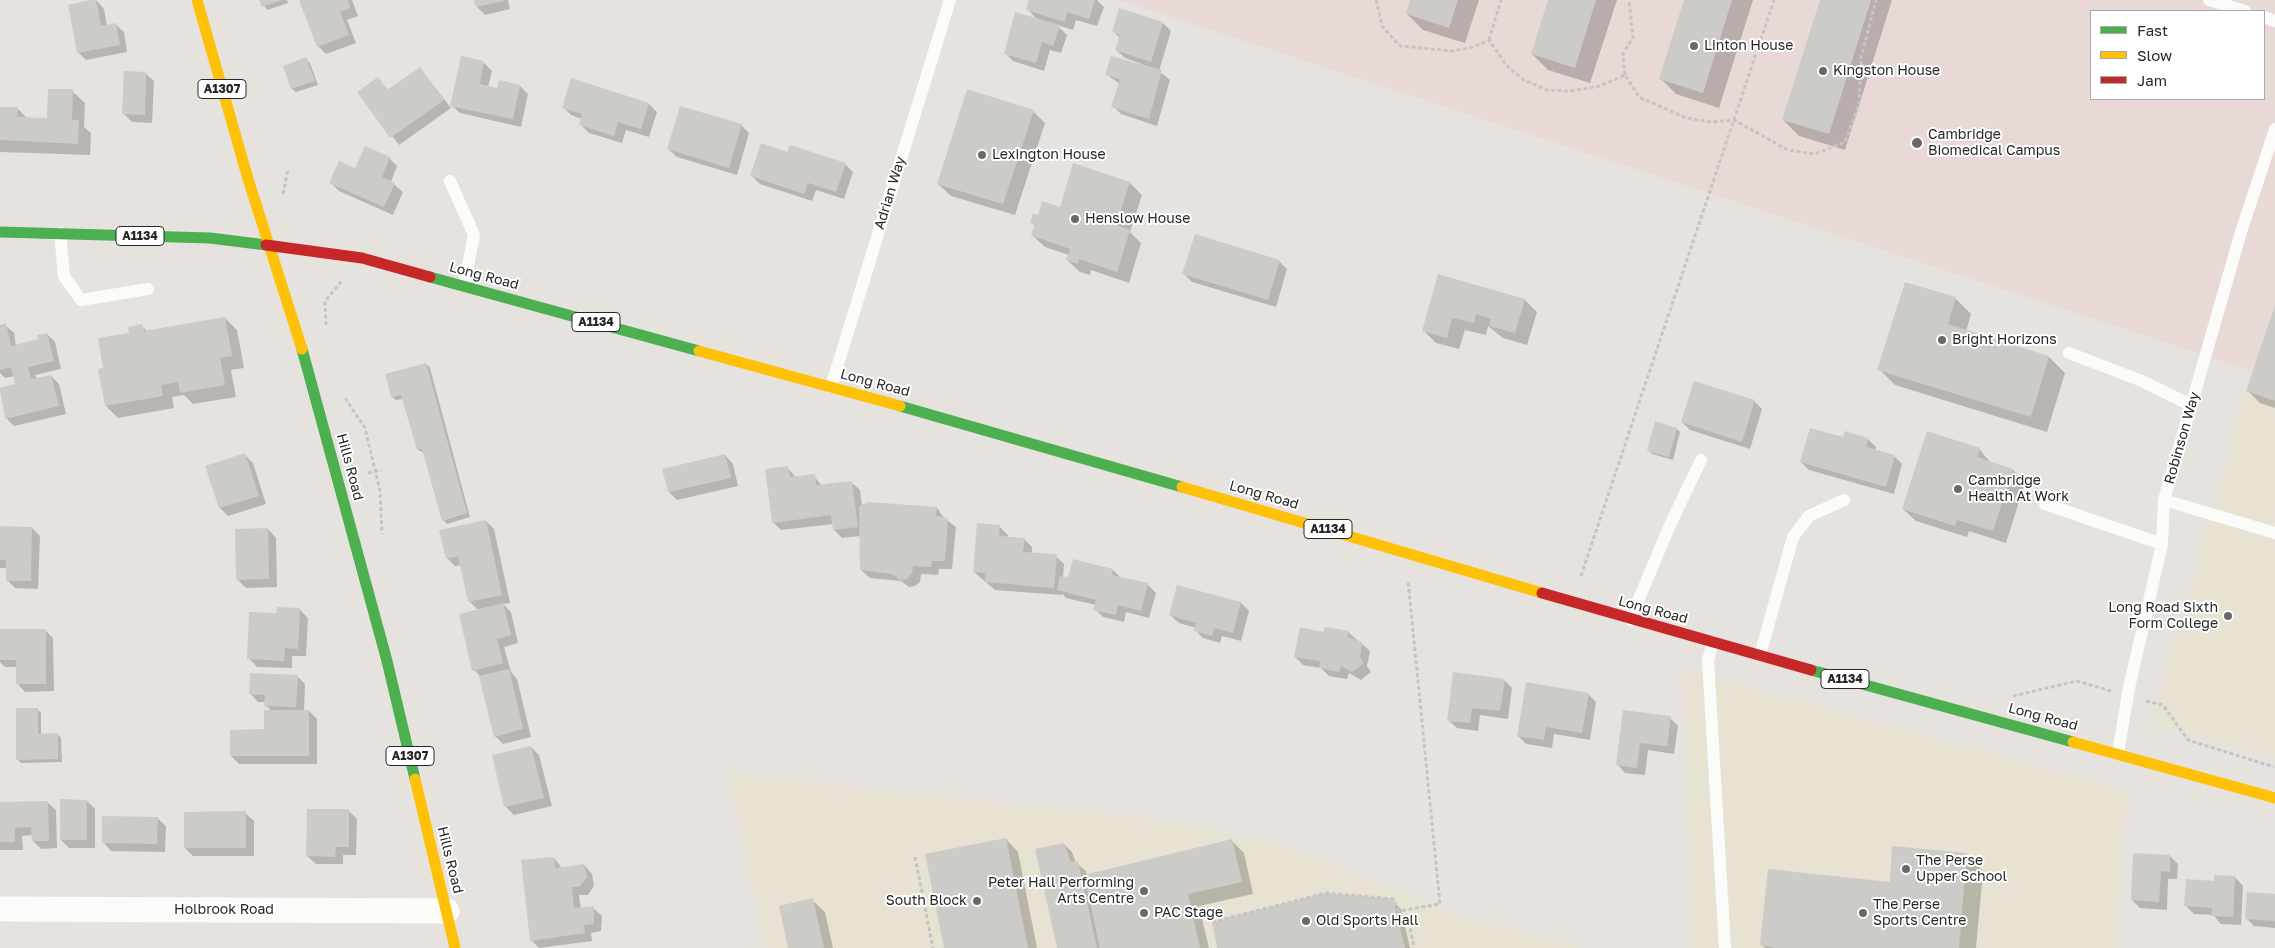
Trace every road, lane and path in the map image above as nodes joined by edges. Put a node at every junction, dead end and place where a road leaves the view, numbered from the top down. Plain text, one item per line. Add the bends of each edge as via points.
1 (197, 0) edge
2 (950, 0) edge
3 (1376, 0) edge
4 (1501, 0) edge
5 (1629, 0) edge
6 (1774, 0) edge
7 (1876, 0) edge
8 (2209, 0) edge
9 (2242, 10) edge
10 (1489, 40) junction
11 (1625, 74) junction
12 (1734, 120) junction
13 (2275, 129) edge
14 (450, 181) dead end
15 (0, 232) edge
16 (60, 233) junction
17 (271, 246) junction
18 (342, 282) dead end
19 (464, 286) junction
20 (148, 289) dead end
21 (324, 314) dead end
22 (2070, 353) dead end
23 (830, 387) junction
24 (2191, 405) junction
25 (1700, 460) dead end
26 (382, 470) dead end
27 (368, 473) dead end
28 (1844, 500) dead end
29 (2164, 500) junction
30 (2045, 504) dead end
31 (2275, 533) edge
32 (2162, 544) junction
33 (1406, 551) junction
34 (1572, 603) junction
35 (1630, 620) junction
36 (1713, 642) junction
37 (1760, 655) junction
38 (2118, 753) junction
39 (2275, 798) edge
40 (915, 857) dead end
41 (0, 909) edge
42 (447, 911) junction
43 (1212, 922) dead end
44 (1409, 922) dead end
45 (455, 948) edge
46 (933, 948) edge
47 (1414, 948) edge
48 (1725, 948) edge

1 - 17 main road, Hills Road / A1307 via 248,179
2 - 23 lane, Adrian Way
3 - 10 path via 1382,26 1400,46 1452,51
4 - 10 path
5 - 11 path via 1633,37 1623,54
6 - 12 path
7 - 12 path via 1861,58 1860,104 1845,142 1815,154 1788,150
8 - 9 lane
10 - 11 path via 1507,66 1524,80 1547,90 1571,91 1600,86
11 - 12 path via 1639,97 1686,118 1711,122
12 - 34 path
13 - 24 lane, Robinson Way via 2241,232
14 - 19 lane via 474,235
15 - 16 main road, A1134
16 - 17 main road, A1134 via 210,238
16 - 20 lane via 64,276 81,300
17 - 19 main road, Long Road / A1134 via 362,258
17 - 42 main road, Hills Road / A1307 via 387,661
18 - 21 path via 325,300
19 - 23 main road, Long Road / A1134
22 - 24 lane via 2142,381
23 - 33 main road, Long Road / A1134
24 - 29 lane, Robinson Way
25 - 35 lane
26 - 27 path
28 - 37 lane via 1809,516 1793,537
29 - 31 lane
29 - 32 lane, Robinson Way
30 - 32 lane
32 - 38 lane, Robinson Way via 2129,688
33 - 34 main road, Long Road / A1134
33 - 43 path via 1440,904 1399,911 1393,899 1326,893
34 - 35 main road, Long Road / A1134
35 - 36 main road, Long Road / A1134
36 - 37 main road, Long Road / A1134
36 - 48 lane via 1708,660
37 - 38 main road, Long Road / A1134
38 - 39 main road, Long Road / A1134
40 - 46 path
41 - 42 street, Holbrook Road
42 - 45 main road, Hills Road / A1307
44 - 47 path

